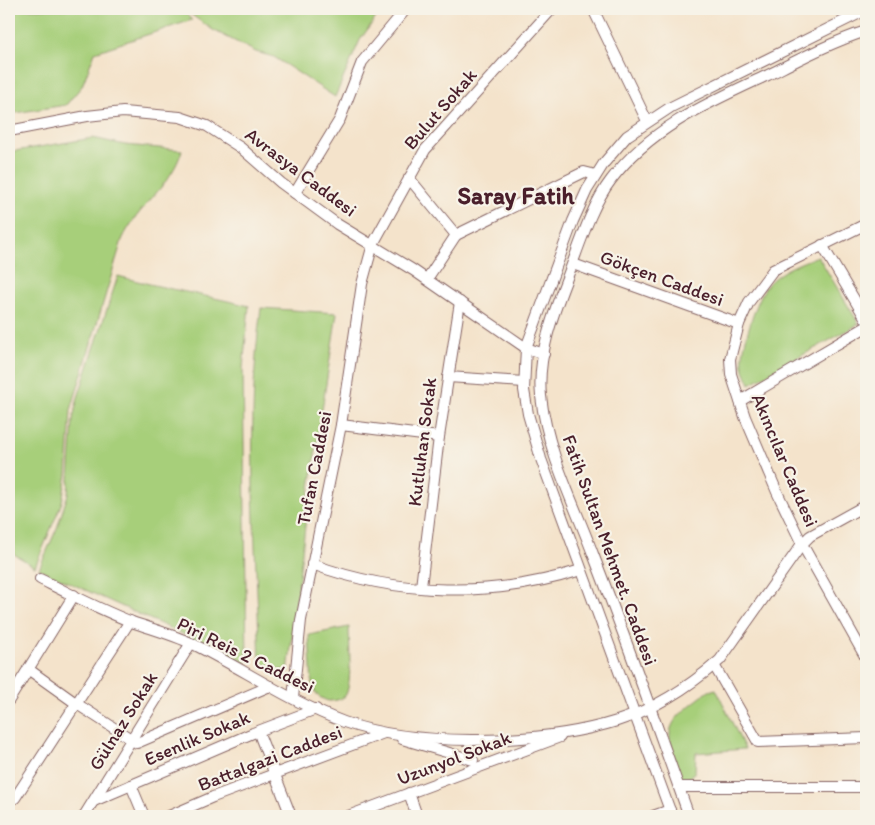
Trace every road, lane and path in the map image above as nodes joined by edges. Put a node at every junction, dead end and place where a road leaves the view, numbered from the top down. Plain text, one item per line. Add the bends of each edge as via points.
1 (406, 9) edge
2 (552, 9) edge
3 (593, 9) edge
4 (866, 10) edge
5 (866, 30) edge
6 (647, 122) junction
7 (9, 131) edge
8 (596, 175) junction
9 (409, 178) junction
10 (295, 194) junction
11 (866, 224) edge
12 (456, 235) junction
13 (373, 244) junction
14 (822, 245) junction
15 (573, 264) junction
16 (427, 279) junction
17 (460, 302) junction
18 (866, 319) edge
19 (739, 324) junction
20 (866, 327) edge
21 (526, 348) junction
22 (544, 354) junction
23 (448, 377) junction
24 (524, 382) junction
25 (740, 401) junction
26 (342, 425) junction
27 (439, 437) junction
28 (866, 505) edge
29 (802, 544) junction
30 (312, 564) junction
31 (581, 570) junction
32 (40, 579) dead end
33 (421, 587) junction
34 (74, 595) junction
35 (130, 621) junction
36 (862, 637) edge
37 (191, 643) junction
38 (866, 658) edge
39 (714, 665) junction
40 (28, 670) junction
41 (270, 686) junction
42 (293, 698) junction
43 (9, 700) edge
44 (76, 704) junction
45 (316, 709) junction
46 (641, 711) junction
47 (258, 731) junction
48 (572, 732) junction
49 (384, 733) junction
50 (866, 738) edge
51 (131, 740) junction
52 (473, 760) dead end
53 (273, 775) junction
54 (131, 785) junction
55 (679, 787) junction
56 (866, 787) edge
57 (409, 794) junction
58 (15, 798) dead end
59 (94, 801) junction
60 (671, 813) edge
61 (182, 814) edge
62 (84, 816) edge
63 (144, 816) edge
64 (168, 816) edge
65 (290, 816) edge
66 (348, 816) edge
67 (417, 816) edge
68 (653, 816) edge
69 (690, 816) edge

1 - 10 street via 362,62 340,120
2 - 9 street, Bulut Sokak via 425,150
3 - 6 street
4 - 6 street, Fatih Sultan Mehmet. Caddesi
5 - 15 street, Fatih Sultan Mehmet. Caddesi via 734,91 663,129 643,145 609,182
6 - 8 street, Fatih Sultan Mehmet. Caddesi via 628,136
7 - 10 street, Avrasya Caddesi via 123,112 180,117 206,126 241,148
8 - 12 street via 584,172
8 - 21 street, Fatih Sultan Mehmet. Caddesi via 573,221
9 - 12 street
9 - 13 street, Bulut Sokak
10 - 13 street, Avrasya Caddesi via 337,224
11 - 14 street, Akıncılar Caddesi
12 - 16 street
13 - 16 street, Avrasya Caddesi
13 - 26 street, Tufan Caddesi via 362,284
14 - 18 street
14 - 19 street, Akıncılar Caddesi via 773,270 753,296
15 - 19 street, Gökçen Caddesi
15 - 22 street, Fatih Sultan Mehmet. Caddesi via 559,298
16 - 17 street, Avrasya Caddesi
17 - 21 street, Avrasya Caddesi
17 - 23 street, Kutluhan Sokak
19 - 25 street, Akıncılar Caddesi via 730,359 731,374
20 - 25 street
21 - 22 street, Avrasya Caddesi
21 - 24 street, Fatih Sultan Mehmet. Caddesi
22 - 46 street, Fatih Sultan Mehmet. Caddesi via 541,399 550,441 593,554
23 - 24 street
23 - 27 street, Kutluhan Sokak
24 - 31 street, Fatih Sultan Mehmet. Caddesi via 528,414 540,459
25 - 29 street, Akıncılar Caddesi via 761,456
26 - 27 street
26 - 30 street, Tufan Caddesi
27 - 33 street, Kutluhan Sokak
28 - 29 street via 810,536
29 - 36 street
29 - 39 street, Akıncılar Caddesi
30 - 33 street via 348,577
30 - 42 street, Tufan Caddesi via 301,620
31 - 33 street via 505,588 452,591
31 - 46 street, Fatih Sultan Mehmet. Caddesi
32 - 34 street, Piri Reis 2 Caddesi
34 - 35 street, Piri Reis 2 Caddesi
34 - 40 street
35 - 37 street, Piri Reis 2 Caddesi
35 - 44 street
36 - 38 street
37 - 41 street, Piri Reis 2 Caddesi
37 - 51 street, Gülnaz Sokak
39 - 46 street, Akıncılar Caddesi via 684,688
39 - 50 street via 758,742
40 - 43 street
40 - 44 street
41 - 42 street, Piri Reis 2 Caddesi
41 - 51 street via 137,743
42 - 45 street, Piri Reis 2 Caddesi
44 - 51 street
44 - 58 street
45 - 47 street, Esenlik Sokak
45 - 49 street, Piri Reis 2 Caddesi via 344,722
46 - 48 street, Piri Reis 2 Caddesi
46 - 55 street, Fatih Sultan Mehmet. Caddesi
46 - 60 street, Fatih Sultan Mehmet. Caddesi
47 - 53 street
47 - 54 street, Esenlik Sokak
48 - 49 street, Piri Reis 2 Caddesi via 484,739
48 - 57 street, Uzunyol Sokak
49 - 52 street, Piri Reis 2 Caddesi
49 - 53 street, Battalgazi Caddesi
51 - 59 street, Gülnaz Sokak
53 - 61 street, Battalgazi Caddesi
53 - 65 street
54 - 59 street, Esenlik Sokak
54 - 63 street
55 - 56 street
55 - 69 street, Fatih Sultan Mehmet. Caddesi
57 - 66 street, Uzunyol Sokak
57 - 67 street
59 - 62 street, Gülnaz Sokak
60 - 68 street
61 - 64 street, Battalgazi Caddesi

